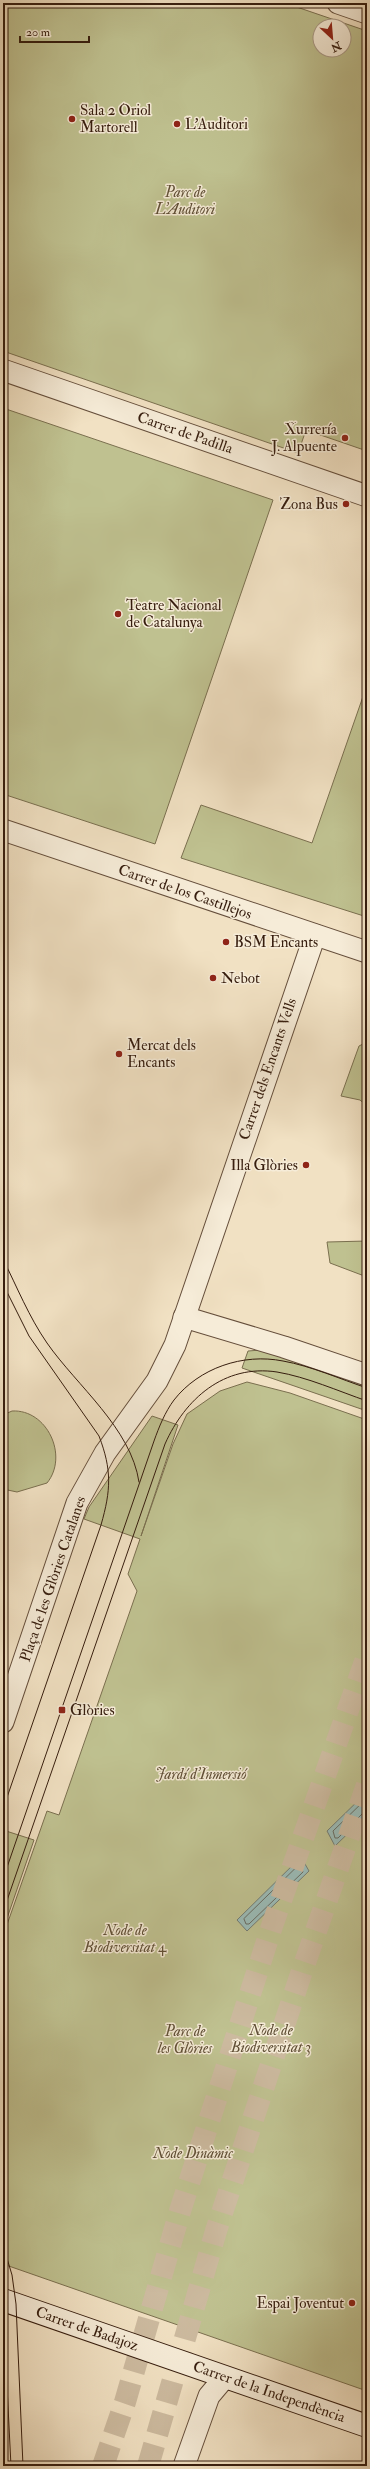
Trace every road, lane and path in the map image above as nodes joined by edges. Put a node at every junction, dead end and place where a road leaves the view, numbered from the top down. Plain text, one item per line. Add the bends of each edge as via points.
1 (338, 3) edge
2 (367, 14) edge
3 (3, 370) edge
4 (367, 496) edge
5 (3, 830) edge
6 (316, 935) junction
7 (367, 952) edge
8 (184, 1317) junction
9 (367, 1375) edge
10 (3, 1722) edge
11 (3, 2300) edge
12 (172, 2358) joint
13 (224, 2377) junction
14 (367, 2426) edge
15 (184, 2466) edge

1 - 2 street
3 - 4 street, Carrer de Padilla
5 - 6 street, Carrer de los Castillejos
6 - 7 street, Carrer de los Castillejos
6 - 8 street, Carrer dels Encants Vells
8 - 9 street via 284,1346
8 - 10 street, Plaça de les Glòries Catalanes via 175,1344 157,1381 105,1453 77,1503
11 - 12 street, Carrer de Badajoz
12 - 13 street, Carrer de la Independència
13 - 14 street, Carrer de la Independència
13 - 15 street via 209,2396

